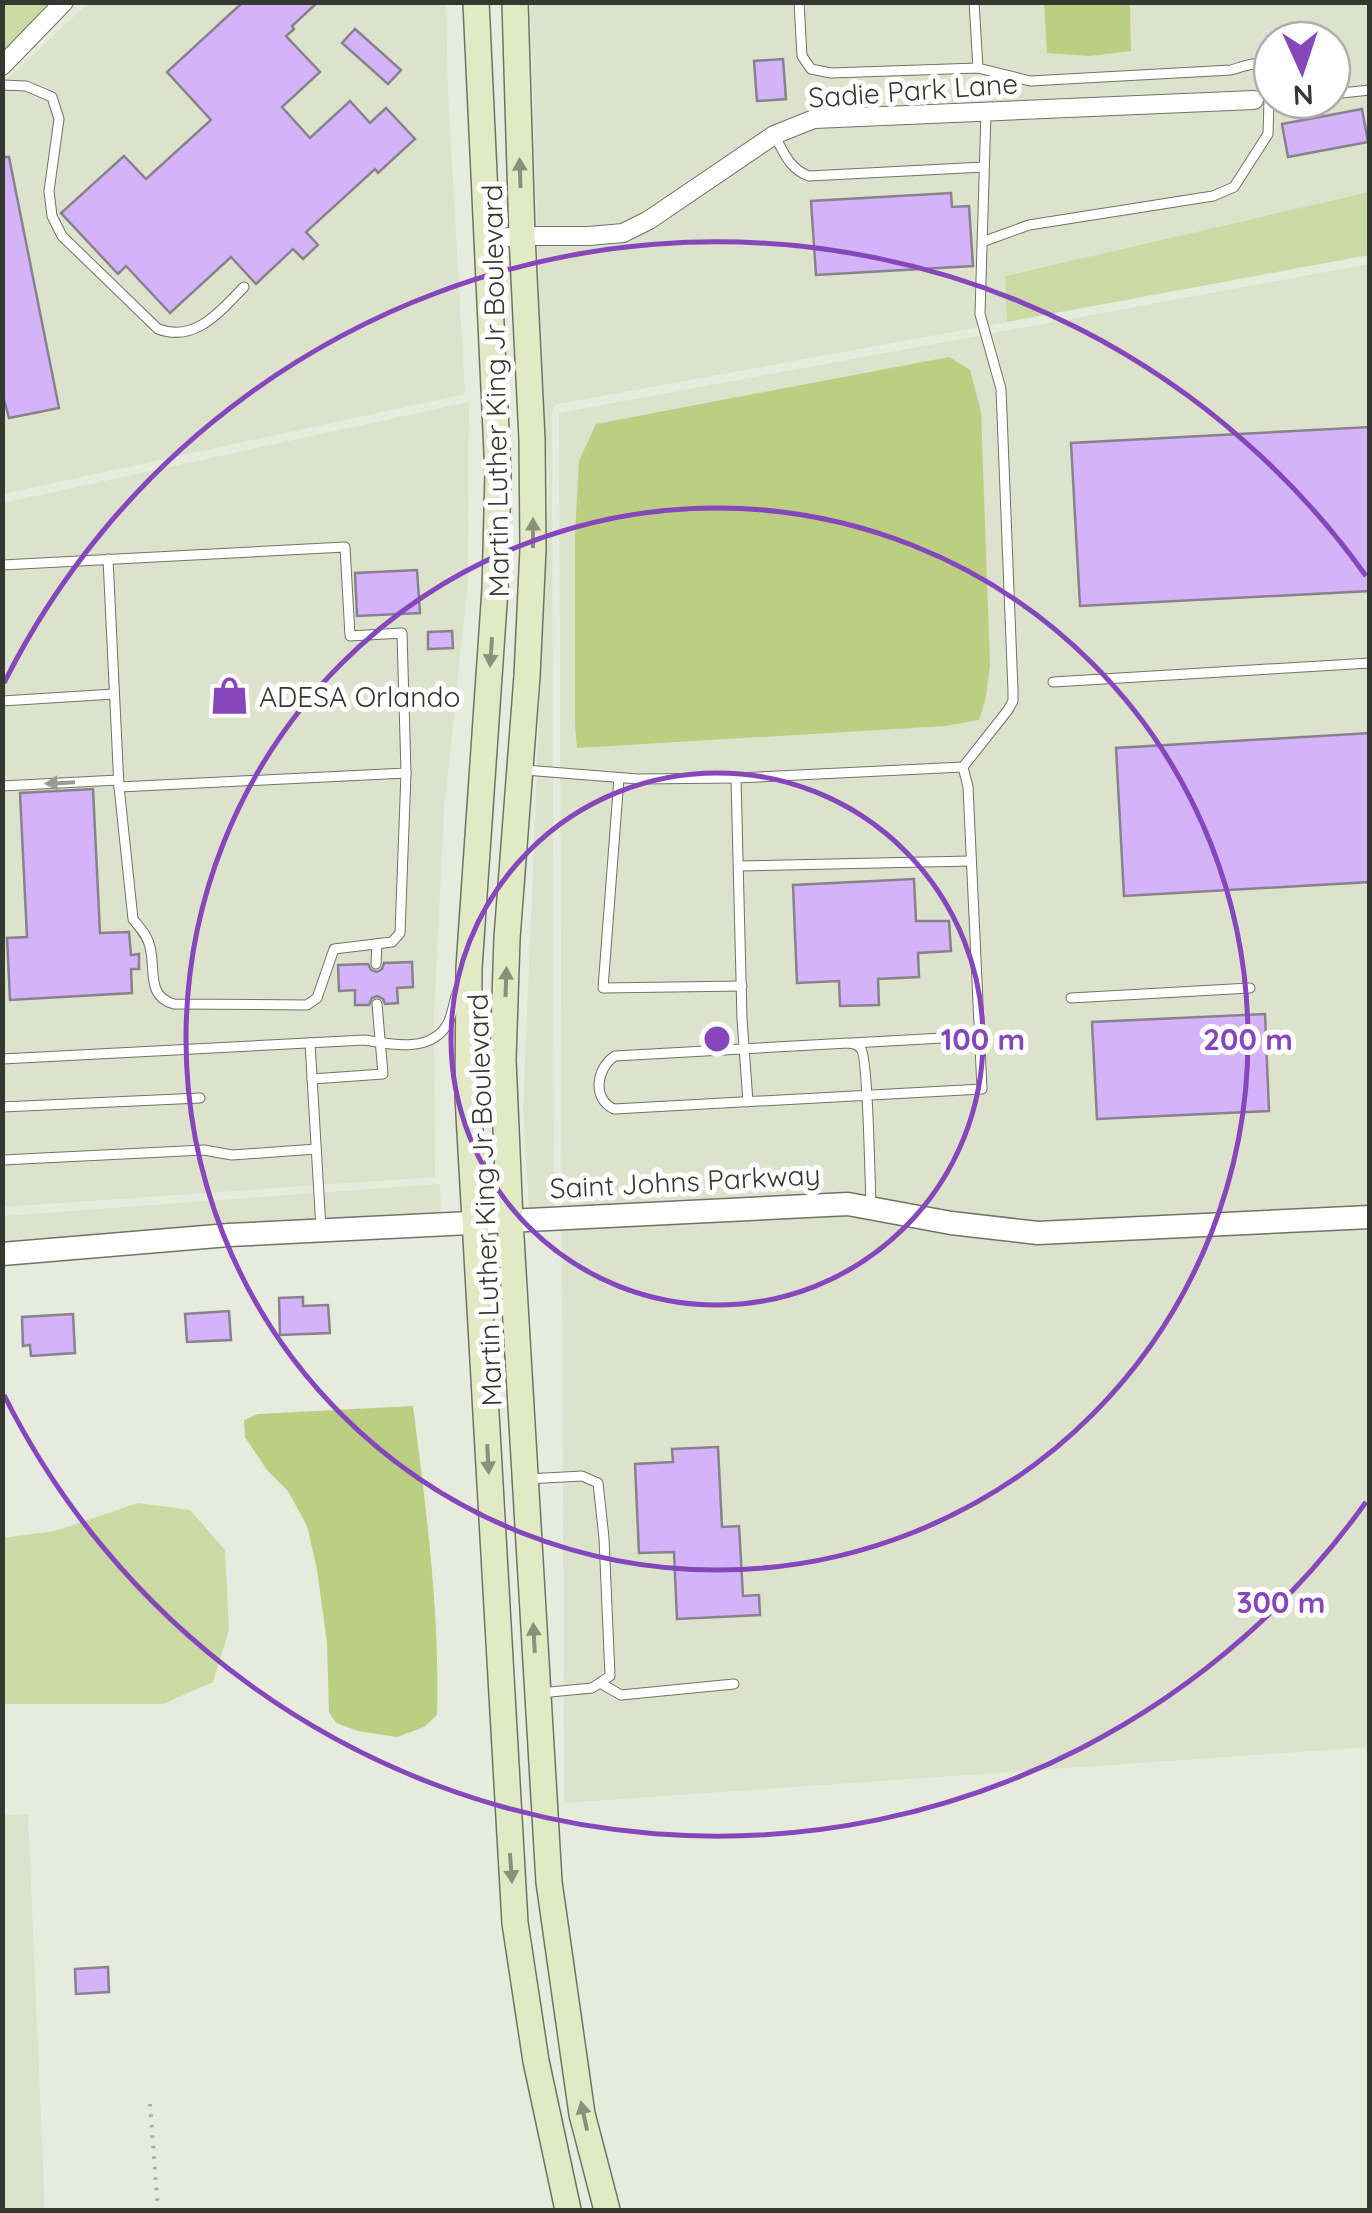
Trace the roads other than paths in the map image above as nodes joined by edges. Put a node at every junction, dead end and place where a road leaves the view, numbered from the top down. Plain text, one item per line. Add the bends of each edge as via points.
1 (64, 2) edge
2 (476, 2) edge
3 (514, 2) edge
4 (800, 2) edge
5 (974, 2) edge
6 (1252, 64) edge
7 (2, 66) edge
8 (978, 68) junction
9 (2, 85) edge
10 (1252, 100) edge
11 (986, 112) junction
12 (1267, 120) edge
13 (774, 135) junction
14 (984, 167) junction
15 (522, 236) junction
16 (486, 240) junction
17 (982, 242) junction
18 (244, 287) dead end
19 (108, 559) junction
20 (2, 565) edge
21 (1370, 664) edge
22 (1053, 682) dead end
23 (114, 694) junction
24 (2, 701) edge
25 (962, 767) junction
26 (406, 773) junction
27 (518, 778) junction
28 (619, 778) junction
29 (736, 778) junction
30 (118, 784) junction
31 (2, 786) edge
32 (480, 812) junction
33 (972, 861) junction
34 (739, 866) junction
35 (377, 944) junction
36 (376, 964) dead end
37 (469, 968) junction
38 (742, 986) junction
39 (1250, 988) dead end
40 (1071, 998) dead end
41 (377, 1004) dead end
42 (979, 1036) junction
43 (310, 1042) junction
44 (382, 1043) junction
45 (848, 1043) junction
46 (744, 1049) junction
47 (2, 1059) edge
48 (312, 1079) junction
49 (866, 1096) junction
50 (200, 1098) dead end
51 (748, 1102) junction
52 (2, 1107) edge
53 (316, 1149) junction
54 (2, 1160) edge
55 (871, 1208) junction
56 (1370, 1216) edge
57 (510, 1220) junction
58 (475, 1222) junction
59 (322, 1230) junction
60 (2, 1254) edge
61 (525, 1480) junction
62 (492, 1537) junction
63 (600, 1683) junction
64 (734, 1684) dead end
65 (537, 1693) junction
66 (568, 2210) edge
67 (606, 2210) edge

1 - 7 street
2 - 16 main road, Martin Luther King Jr Boulevard
15 -> 3 main road, Martin Luther King Jr Boulevard
4 - 8 lane via 802,56 811,69
5 - 8 lane
6 - 8 lane via 1030,81
9 - 18 lane via 52,97 59,119 52,216 62,236 158,328 192,331
10 - 11 street, Sadie Park Lane
11 - 13 street, Sadie Park Lane via 814,119
11 - 14 lane
12 - 17 lane via 1268,134 1234,187 1213,196 1028,226
13 - 14 lane via 790,164 809,176
13 - 15 street, Sadie Park Lane via 623,233
14 - 17 lane
15 - 16 street, Sadie Park Lane
27 -> 15 main road, Martin Luther King Jr Boulevard via 533,549
16 -> 32 main road, Martin Luther King Jr Boulevard via 498,474
17 - 25 lane via 980,314 1001,390 1013,701
19 - 20 lane
19 - 23 lane
19 - 26 lane via 344,547 350,636 402,634
21 - 22 lane
23 - 24 lane
23 - 30 lane
25 - 29 lane
25 - 33 lane
26 - 30 lane
26 - 35 lane via 400,932 392,942
27 - 28 lane
27 - 32 main road
57 -> 27 main road, Martin Luther King Jr Boulevard via 504,1060
28 - 29 lane
28 - 38 lane via 603,988
29 - 34 lane
30 -> 31 lane
30 - 35 lane via 133,919 150,947 162,1001 307,1004 317,998 334,949
32 - 37 main road, Martin Luther King Jr Boulevard
33 - 34 lane
33 - 42 lane
34 - 38 lane
35 - 36 lane
37 - 44 lane via 438,1036 418,1044
37 - 58 main road, Martin Luther King Jr Boulevard
38 - 46 lane
39 - 40 lane
41 - 44 lane
42 - 45 lane
42 - 49 lane via 982,1089
43 - 44 lane
43 - 47 lane
43 - 48 lane
44 - 48 lane via 384,1074
45 - 46 lane
45 - 49 lane via 864,1052
46 - 51 lane
46 - 51 lane via 615,1056 599,1074 601,1099 614,1110
48 - 53 lane
49 - 51 lane
49 - 55 lane
50 - 52 lane
53 - 54 lane
53 - 59 lane
55 - 56 street, Saint Johns Parkway via 1038,1234
55 - 57 street, Saint Johns Parkway
57 - 58 street, Saint Johns Parkway
57 - 61 main road, Martin Luther King Jr Boulevard
58 - 59 street, Saint Johns Parkway
58 -> 62 main road, Martin Luther King Jr Boulevard
59 - 60 street, Saint Johns Parkway
61 - 63 lane via 582,1476 598,1483 610,1676
65 -> 61 main road, Martin Luther King Jr Boulevard
62 - 65 main road via 507,1561 514,1675 522,1688
62 -> 66 main road, Martin Luther King Jr Boulevard via 515,1923
63 - 64 lane via 621,1695
63 - 65 lane
67 -> 65 main road, Martin Luther King Jr Boulevard via 582,2114 559,1962

